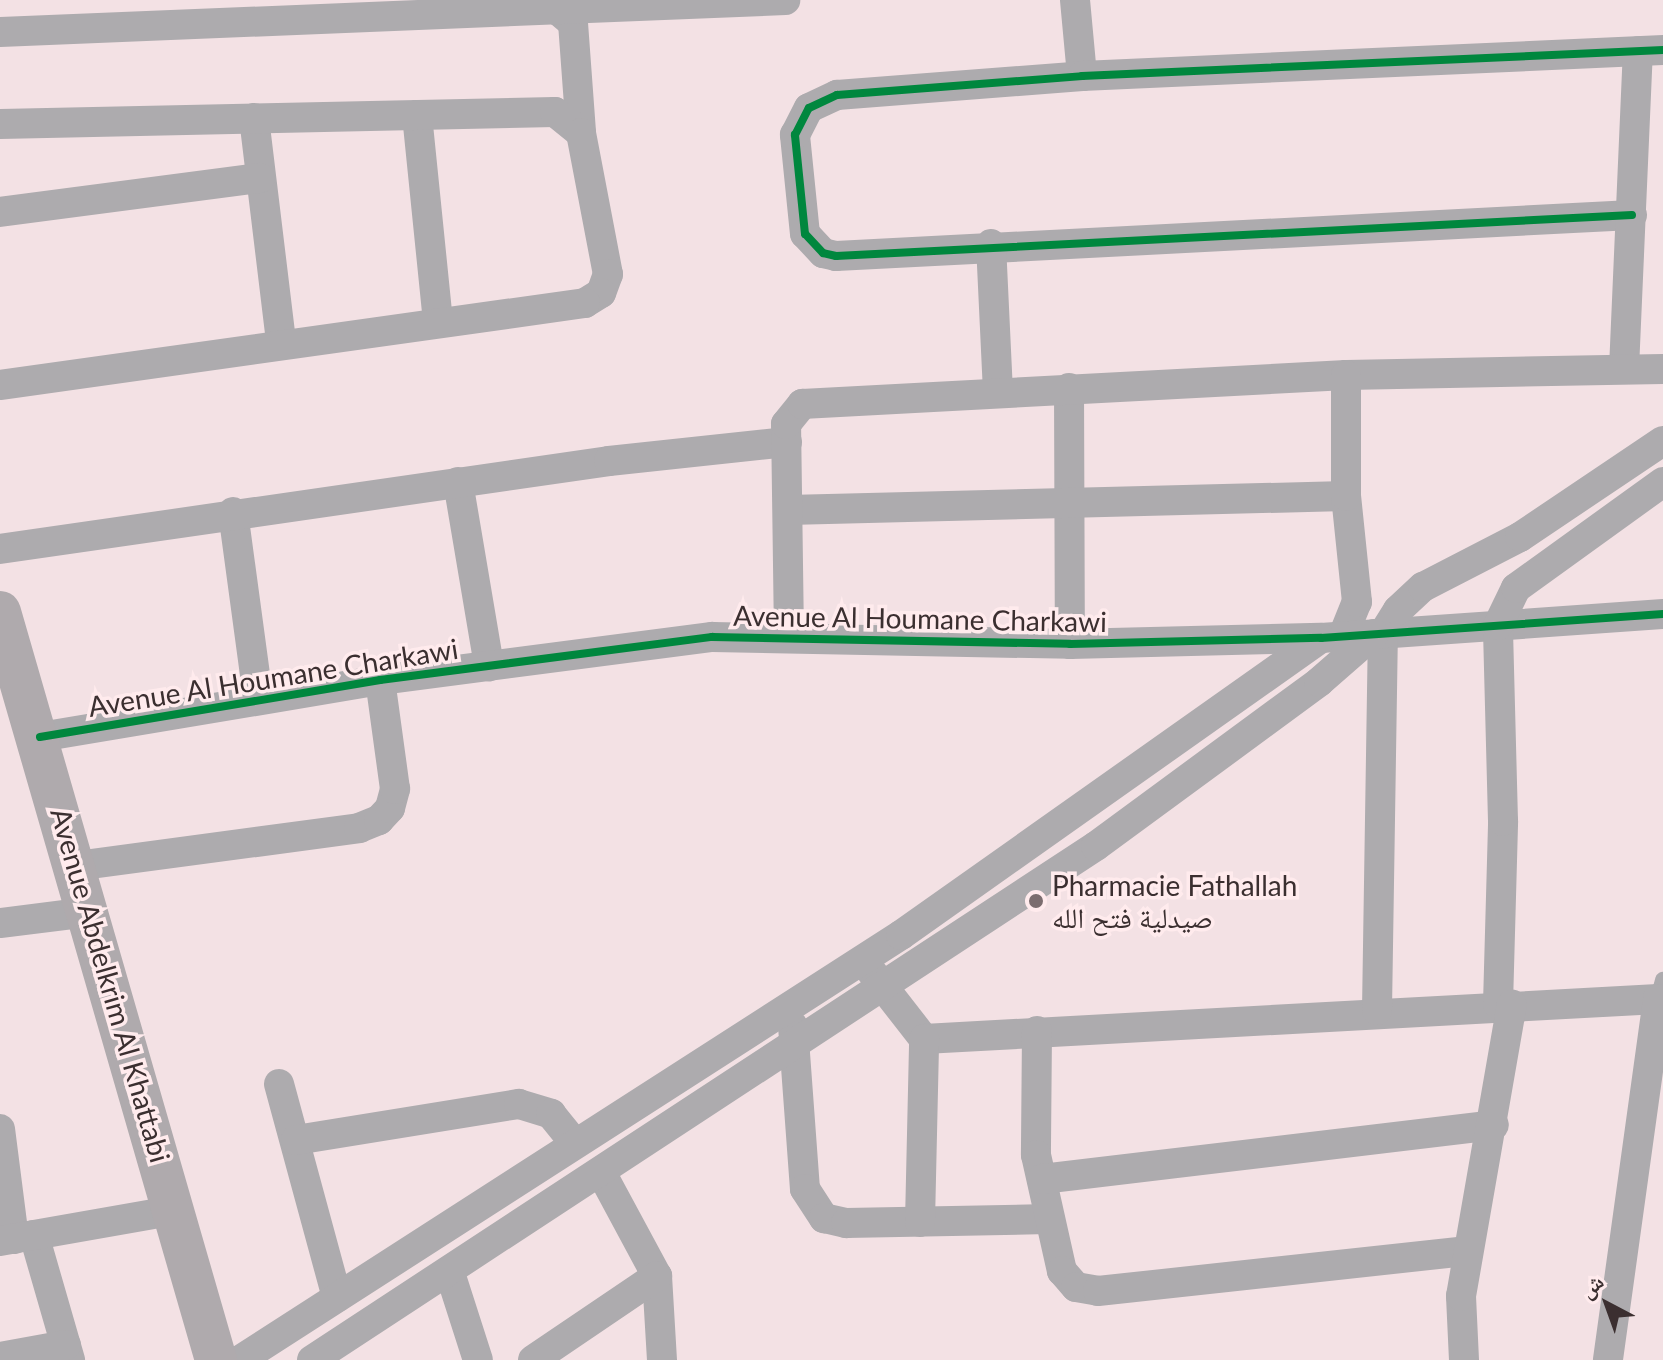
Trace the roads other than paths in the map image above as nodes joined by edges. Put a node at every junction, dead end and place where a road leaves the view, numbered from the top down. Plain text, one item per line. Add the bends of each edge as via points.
1 (785, 0) edge
2 (1075, 0) edge
3 (659, 4) edge
4 (559, 6) edge
5 (465, 7) edge
6 (374, 9) edge
7 (198, 12) edge
8 (0, 32) edge
9 (1650, 50) edge
10 (1082, 76) junction
11 (417, 115) junction
12 (254, 118) junction
13 (0, 124) edge
14 (581, 133) junction
15 (260, 178) junction
16 (0, 212) edge
17 (1632, 215) junction
18 (991, 244) junction
19 (438, 322) junction
20 (281, 342) junction
21 (1624, 369) junction
22 (1663, 369) edge
23 (1346, 375) junction
24 (0, 385) edge
25 (1069, 388) junction
26 (998, 391) junction
27 (1663, 441) edge
28 (787, 442) junction
29 (458, 482) junction
30 (1663, 482) edge
31 (1346, 496) junction
32 (1072, 502) junction
33 (788, 510) junction
34 (233, 512) junction
35 (0, 549) edge
36 (0, 612) edge
37 (1663, 614) edge
38 (1498, 625) junction
39 (1379, 634) junction
40 (789, 636) junction
41 (1332, 637) junction
42 (1070, 644) junction
43 (9, 666) edge
44 (489, 666) junction
45 (380, 680) junction
46 (258, 698) junction
47 (40, 737) junction
48 (76, 866) junction
49 (88, 912) junction
50 (0, 923) edge
51 (862, 959) junction
52 (883, 988) junction
53 (1660, 989) edge
54 (791, 1004) junction
55 (1505, 1004) junction
56 (1377, 1010) junction
57 (1037, 1031) junction
58 (924, 1039) junction
59 (795, 1043) junction
60 (279, 1084) dead end
61 (1494, 1125) junction
62 (0, 1129) edge
63 (296, 1140) junction
64 (574, 1142) junction
65 (602, 1174) junction
66 (1042, 1179) junction
67 (176, 1210) junction
68 (1048, 1219) junction
69 (920, 1222) junction
70 (16, 1238) edge
71 (1468, 1251) junction
72 (450, 1273) junction
73 (657, 1276) junction
74 (337, 1297) junction
75 (355, 1347) edge
76 (68, 1352) edge
77 (0, 1357) edge
78 (216, 1360) edge
79 (240, 1360) edge
80 (312, 1360) edge
81 (478, 1360) edge
82 (533, 1360) edge
83 (662, 1360) edge
84 (1464, 1360) edge
85 (1608, 1360) edge

1 - 3 street
2 - 10 street
3 - 4 street
4 - 5 street
4 - 14 street via 573,23
5 - 6 street
6 - 7 street
7 - 8 street
9 - 10 street
9 - 17 street
10 - 18 street via 837,95 821,100 799,120 795,135 801,218 805,234 823,253
11 - 12 street
11 - 14 street via 555,112
11 - 19 street
12 - 13 street
12 - 15 street
14 - 19 street via 608,274 601,293 585,303
15 - 16 street
15 - 20 street
17 - 18 street
17 - 21 street
18 - 26 street
19 - 20 street
20 - 24 street
21 - 22 street
21 - 23 street
23 - 25 street
23 - 31 street
25 - 26 street
25 - 32 street
26 - 28 street via 812,401 788,416
27 - 39 street via 1520,537 1423,587
28 - 29 street
28 - 33 street
29 - 34 street
29 - 44 street
30 - 38 street via 1516,588
31 - 32 street
31 - 41 street via 1357,602
32 - 33 street
32 - 42 street
33 - 40 street
34 - 35 street
34 - 46 street
36 - 43 main road, Avenue Abdelkrim Al Khattabi
37 - 38 street, Avenue Al Houmane Charkawi
38 - 39 street, Avenue Al Houmane Charkawi
38 - 55 street
39 - 41 street, Avenue Al Houmane Charkawi
39 - 52 street via 1096,846
39 - 56 street
40 - 42 street, Avenue Al Houmane Charkawi
40 - 44 street, Avenue Al Houmane Charkawi via 712,637
41 - 42 street, Avenue Al Houmane Charkawi
41 - 51 street
43 - 47 main road, Avenue Abdelkrim Al Khattabi
44 - 45 street, Avenue Al Houmane Charkawi
45 - 46 street, Avenue Al Houmane Charkawi
45 - 48 street via 395,789 390,808 379,820 359,828
46 - 47 street, Avenue Al Houmane Charkawi
47 - 48 main road, Avenue Abdelkrim Al Khattabi
48 - 49 main road, Avenue Abdelkrim Al Khattabi
49 - 50 street
49 - 67 main road, Avenue Abdelkrim Al Khattabi
51 - 52 street
51 - 54 street
52 - 58 street
52 - 59 street
53 - 55 street
53 - 85 street
54 - 59 street
54 - 64 street
55 - 56 street
55 - 61 street
56 - 57 street
57 - 58 street
57 - 66 street via 1034,1138
58 - 69 street
59 - 65 street
59 - 69 street via 805,1189 815,1211 846,1223
60 - 63 street
61 - 66 street
61 - 71 street
62 - 70 street
63 - 64 street via 519,1104 551,1114
63 - 74 street
64 - 74 street
65 - 72 street
65 - 73 street
66 - 68 street
67 - 70 street
67 - 78 main road, Avenue Abdelkrim Al Khattabi
68 - 69 street
68 - 71 street via 1067,1281 1088,1290
70 - 76 street
71 - 84 street via 1461,1296
72 - 75 street
72 - 81 street
73 - 82 street
73 - 83 street
74 - 79 street
75 - 80 street
76 - 77 street

